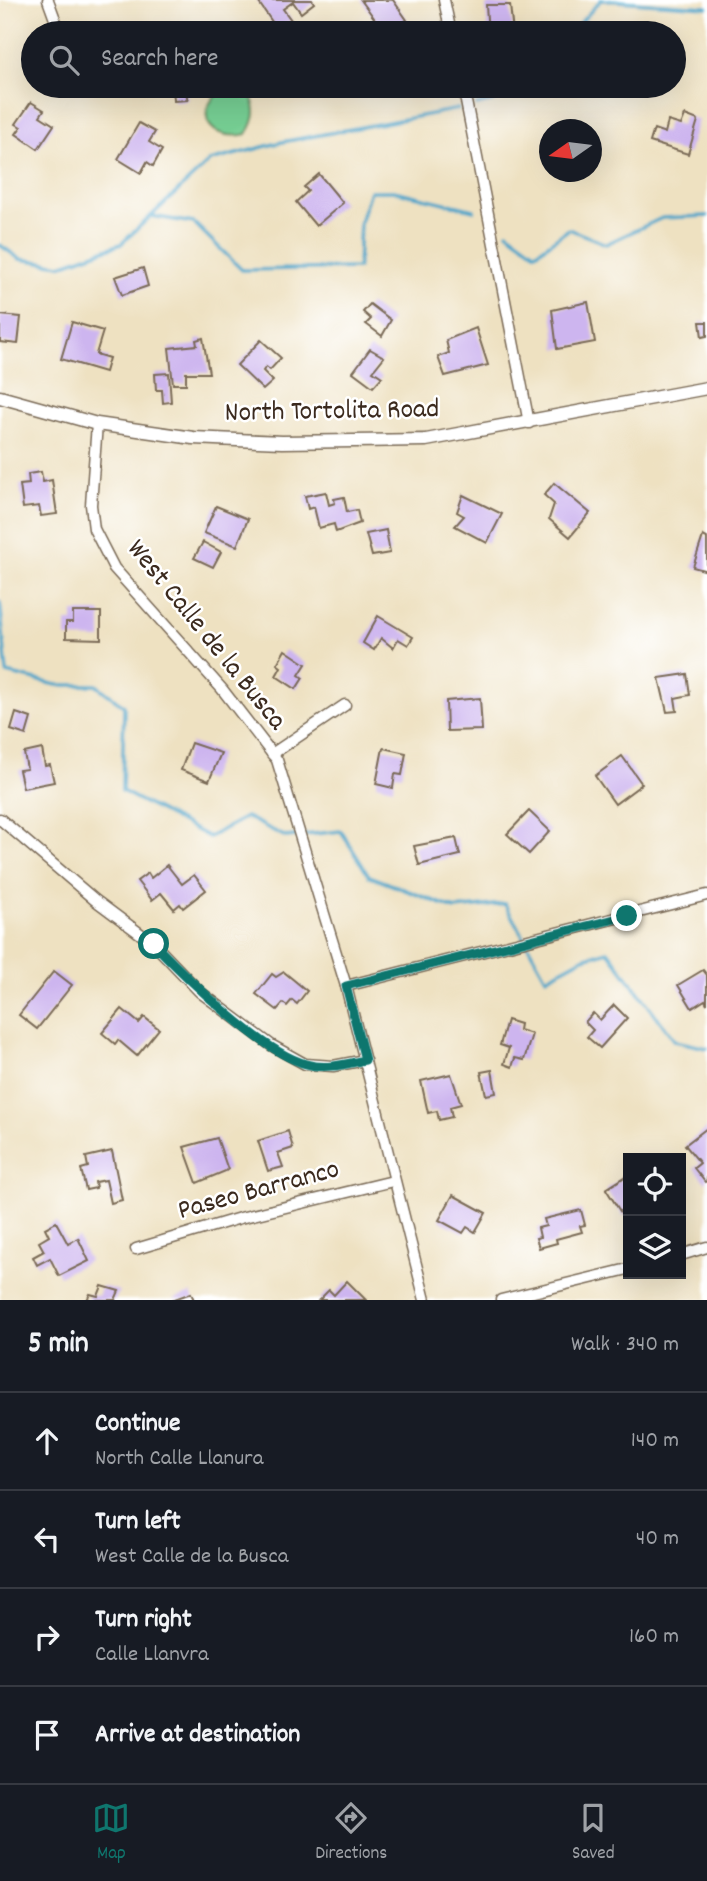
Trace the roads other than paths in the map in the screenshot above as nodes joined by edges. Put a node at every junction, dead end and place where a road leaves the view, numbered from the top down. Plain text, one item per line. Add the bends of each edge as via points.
1 (48, 0) edge
2 (444, 0) edge
3 (56, 21) edge
4 (448, 21) edge
5 (465, 98) edge
6 (707, 388) edge
7 (0, 397) edge
8 (529, 423) junction
9 (97, 424) junction
10 (345, 705) dead end
11 (272, 754) junction
12 (0, 819) edge
13 (707, 895) edge
14 (346, 986) junction
15 (365, 1060) junction
16 (394, 1181) junction
17 (707, 1247) edge
18 (136, 1249) dead end
19 (686, 1253) edge
20 (623, 1270) edge
21 (425, 1300) edge
22 (501, 1300) edge

1 - 3 street
2 - 4 street
5 - 8 street
6 - 8 street, North Tortolita Road
7 - 9 street, North Tortolita Road
8 - 9 street, North Tortolita Road via 426,440 282,442 193,438
9 - 11 street, West Calle de la Busca via 91,505 94,529 106,552 128,585 206,671
10 - 11 street, West Calle de la Busca
11 - 14 street, West Calle de la Busca
12 - 15 street via 154,944 200,992 271,1045 305,1064 333,1066
13 - 14 street
14 - 15 street, West Calle de la Busca
15 - 16 street, West Calle de la Busca
16 - 18 street, Paseo Barranco
16 - 21 street, West Calle de la Busca
17 - 19 street
20 - 22 street

